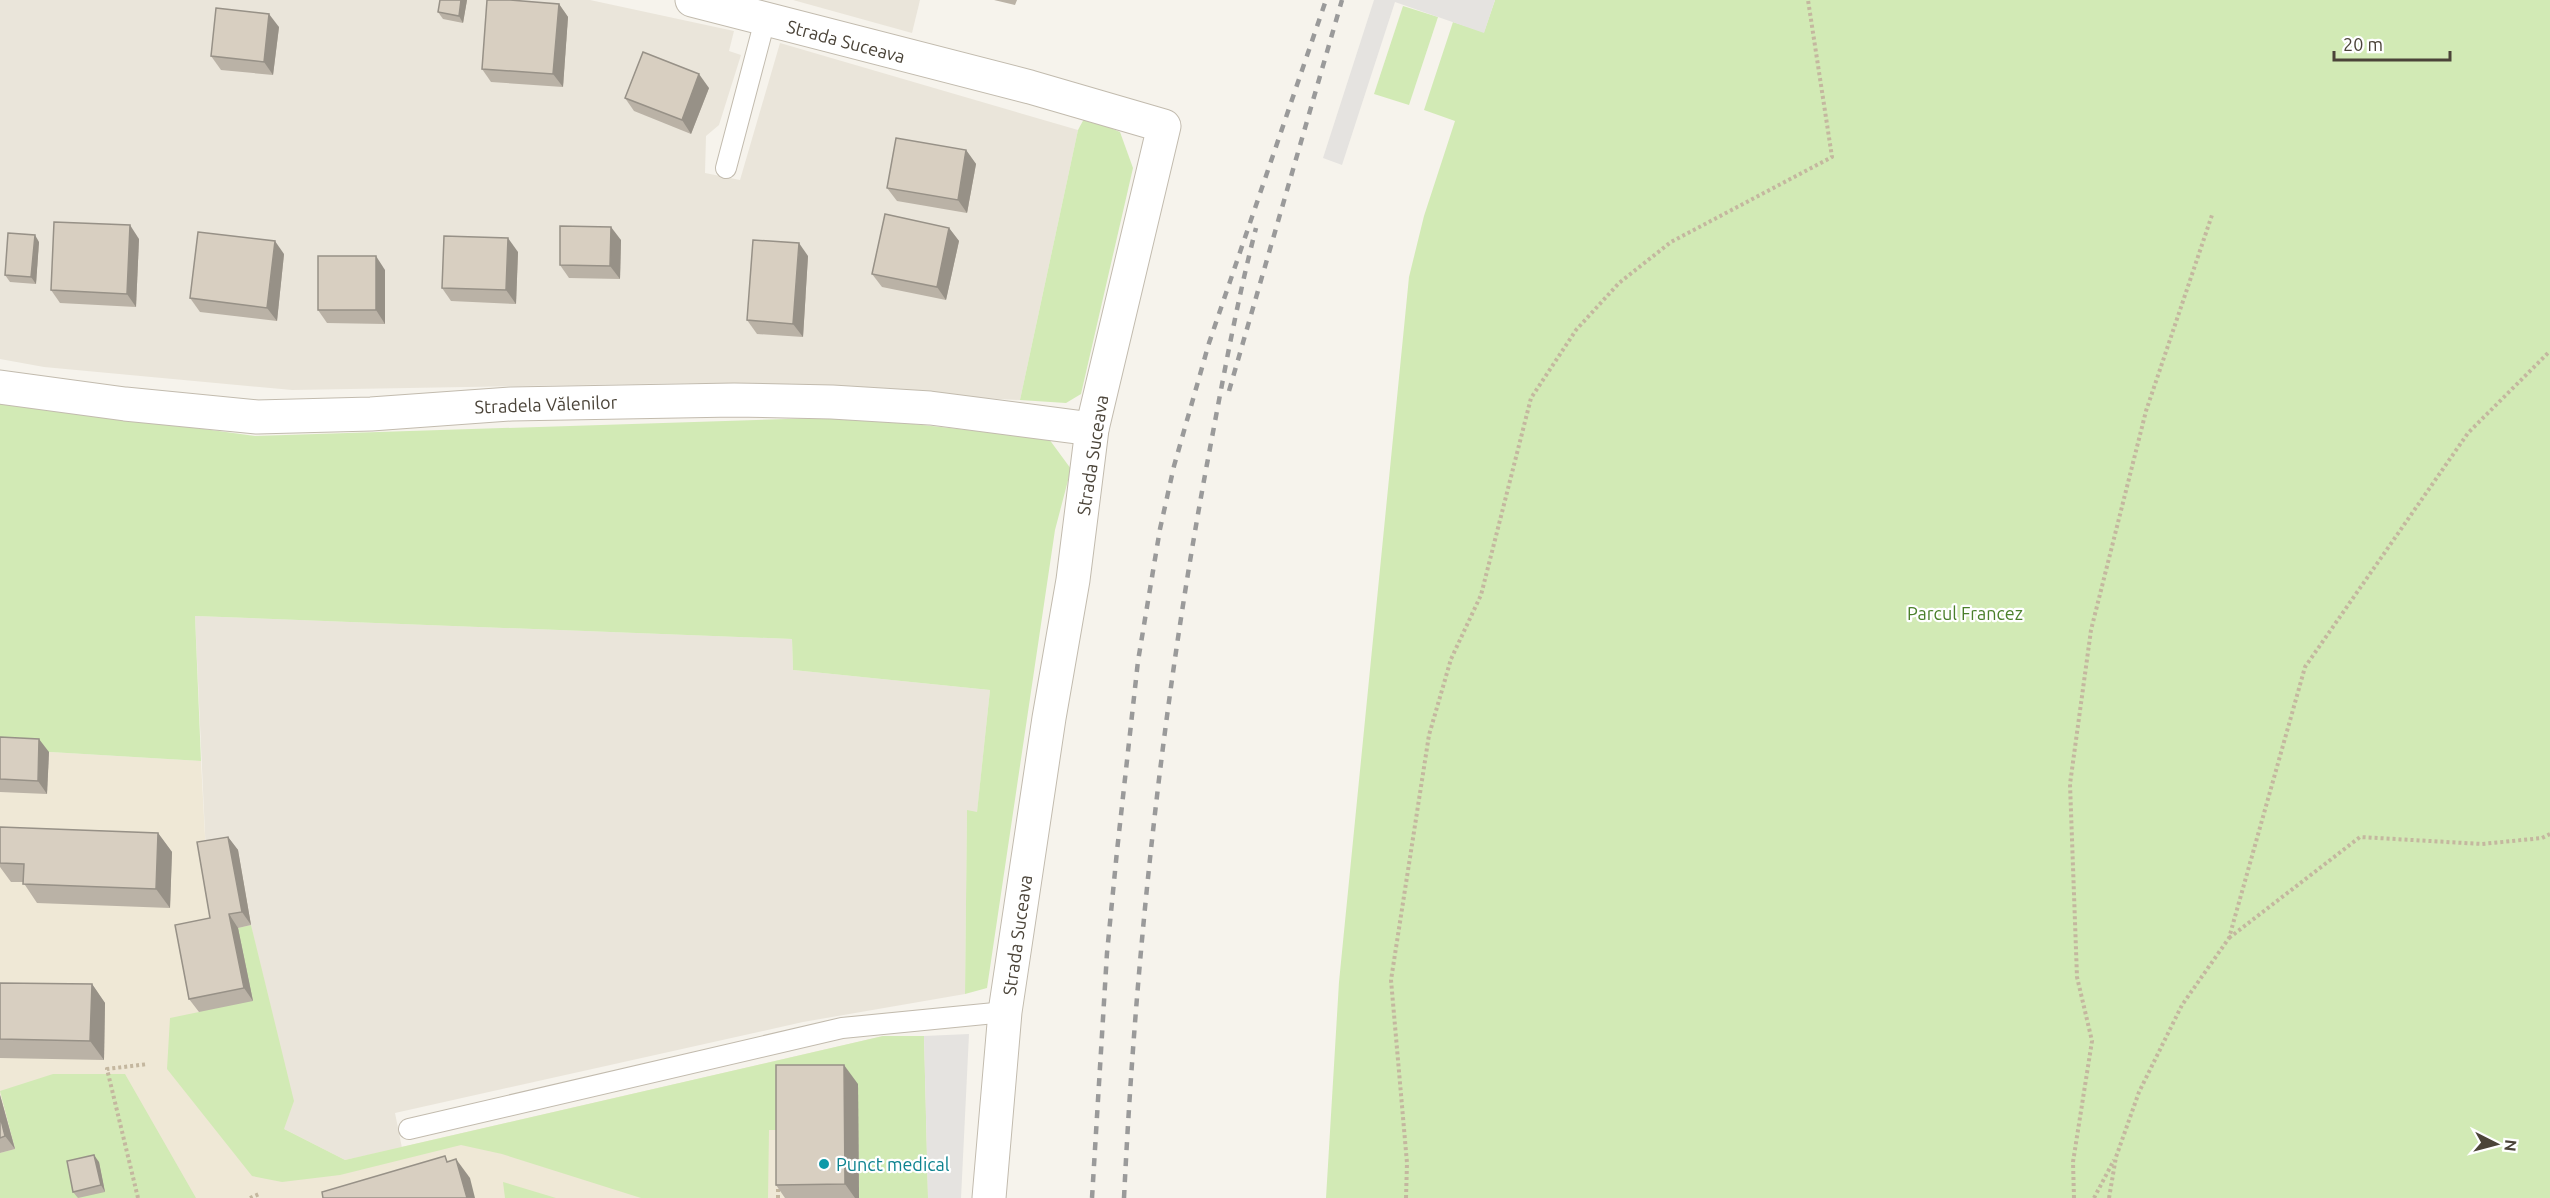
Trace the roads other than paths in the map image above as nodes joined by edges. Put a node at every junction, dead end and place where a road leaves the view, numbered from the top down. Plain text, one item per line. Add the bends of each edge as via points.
1 (692, 0) edge
2 (765, 20) junction
3 (726, 168) dead end
4 (0, 387) edge
5 (1092, 429) junction
6 (1005, 1012) junction
7 (410, 1129) dead end
8 (989, 1198) edge

1 - 2 street, Strada Suceava
2 - 3 lane, Strada Suceava
2 - 5 street, Strada Suceava via 1030,87 1164,126
4 - 5 street, Stradela Vălenilor via 257,417 580,402 756,400 930,408
5 - 6 street, Strada Suceava via 1073,580
6 - 7 lane via 842,1028
6 - 8 street, Strada Suceava

